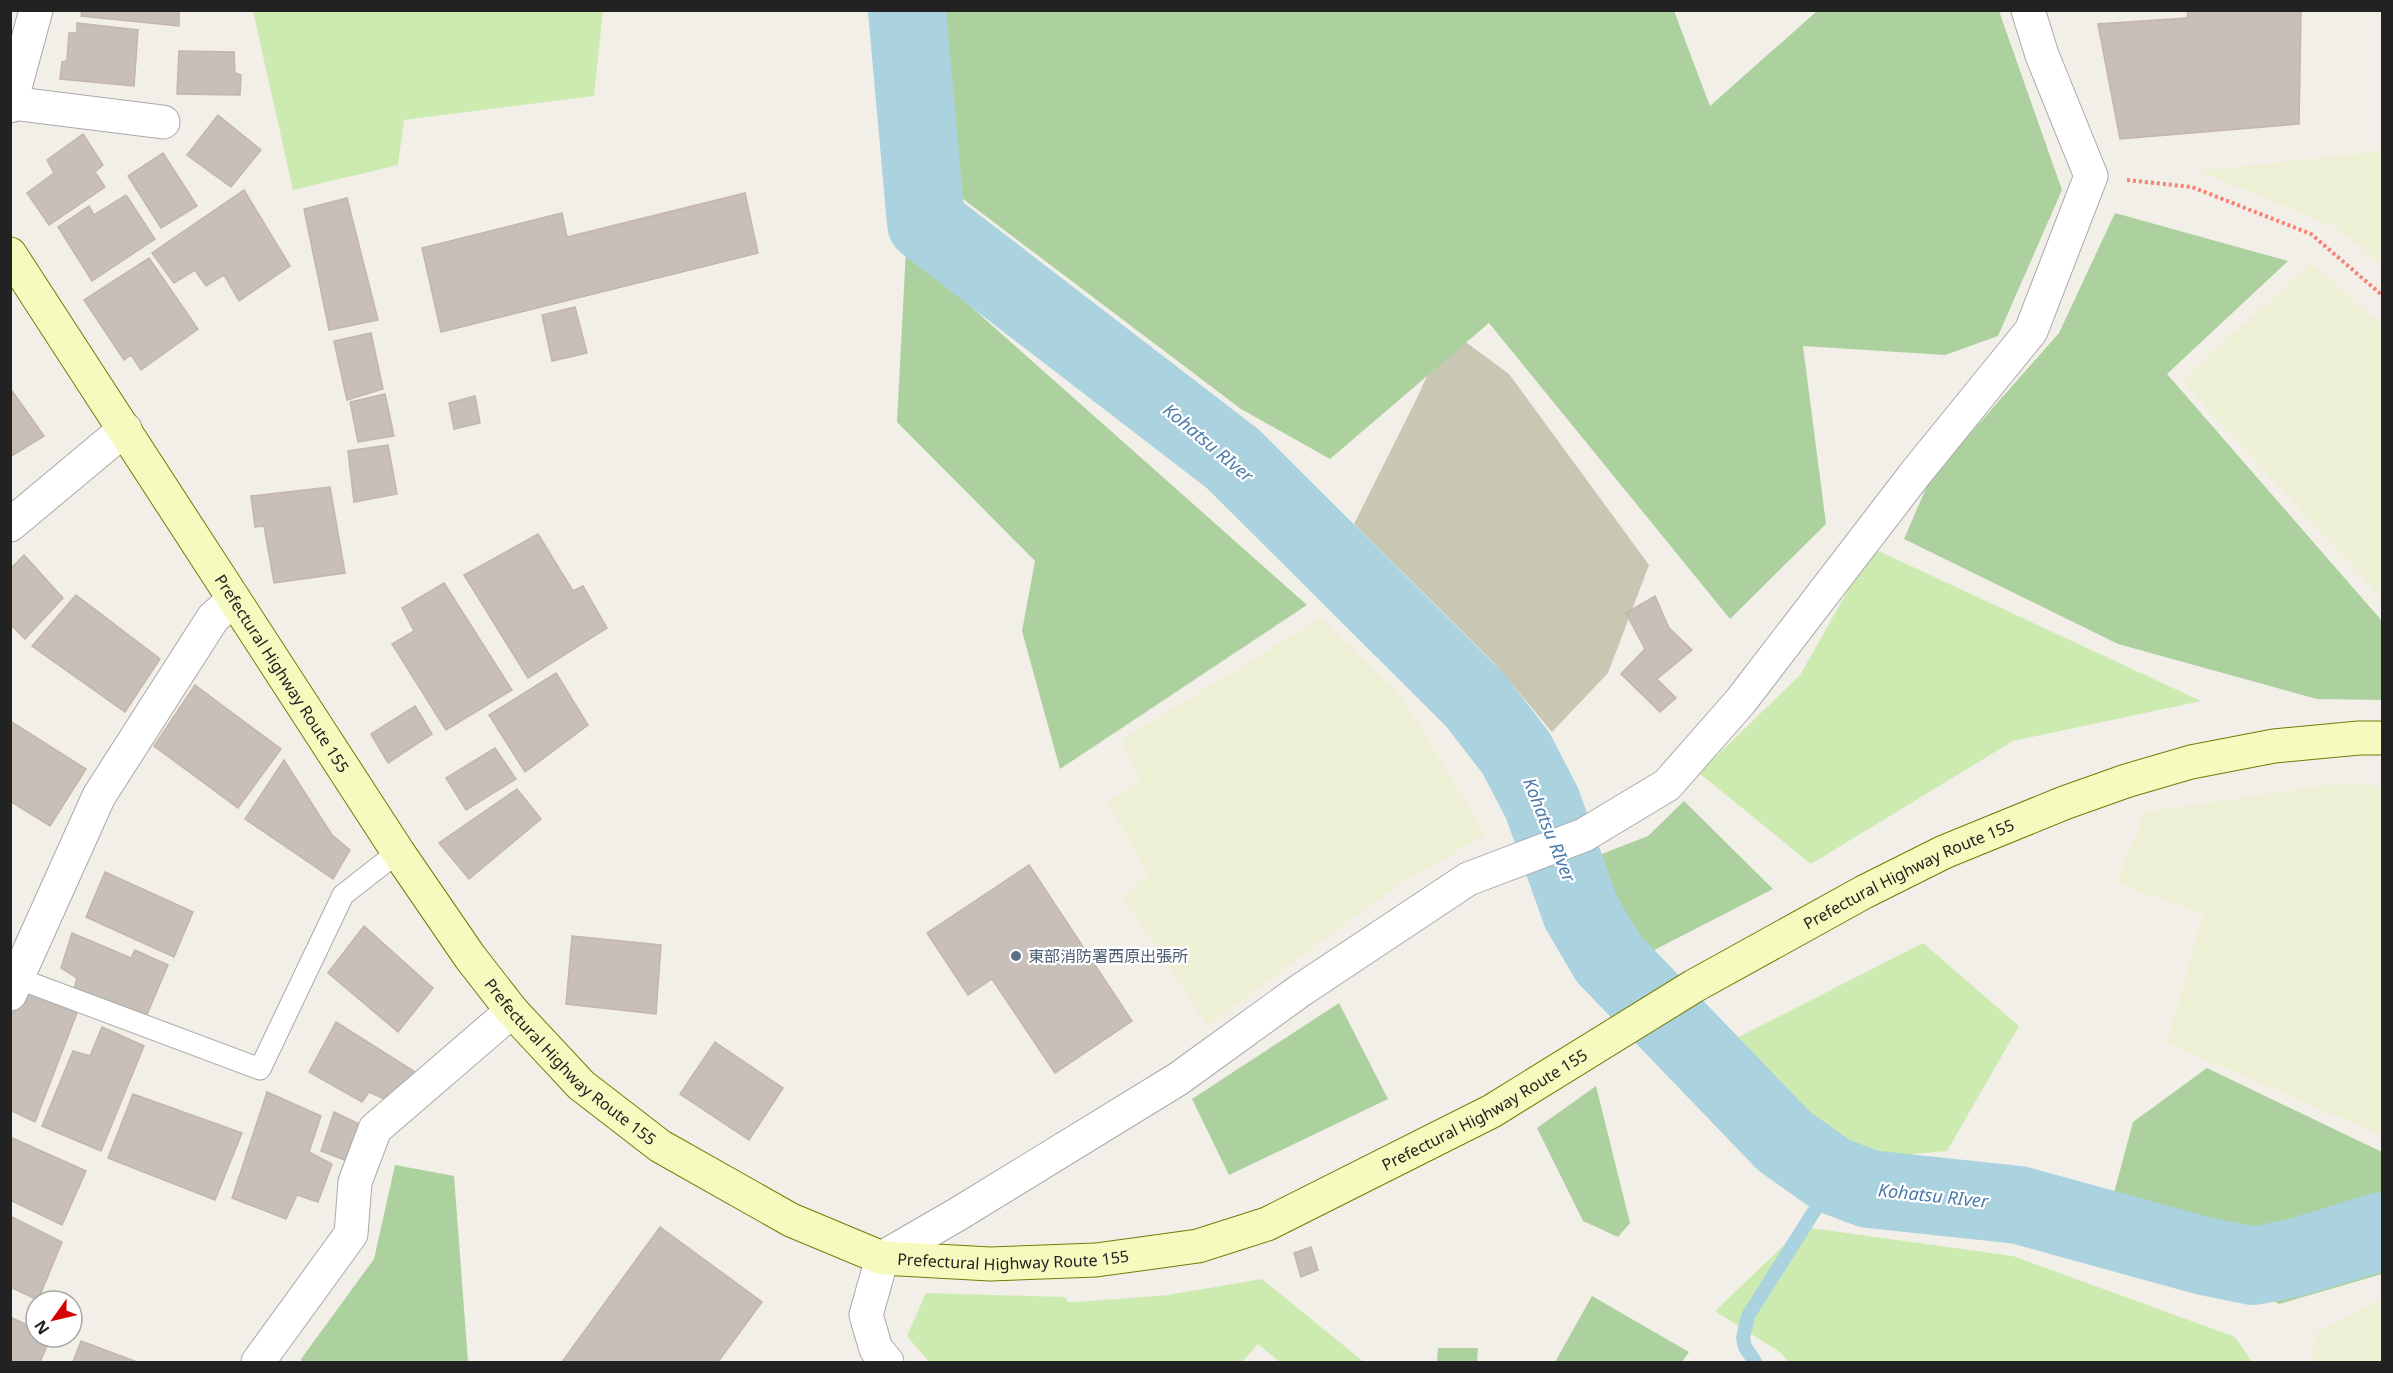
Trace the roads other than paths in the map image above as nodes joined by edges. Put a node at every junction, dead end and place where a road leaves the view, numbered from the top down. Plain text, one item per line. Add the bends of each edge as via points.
1 (36, 10) edge
2 (2028, 10) edge
3 (11, 104) edge
4 (163, 122) dead end
5 (10, 254) edge
6 (125, 429) junction
7 (10, 525) edge
8 (233, 600) junction
9 (2382, 738) edge
10 (398, 852) junction
11 (14, 986) edge
12 (512, 1011) junction
13 (882, 1257) junction
14 (876, 1358) edge
15 (258, 1362) edge

1 - 3 street
2 - 13 street via 2091,176 2031,331 1915,474 1740,702 1667,785 1584,835 1468,879 1301,990 1178,1079
3 - 4 street
5 - 6 main road, Prefectural Highway Route 155
6 - 7 street
6 - 8 main road, Prefectural Highway Route 155
8 - 10 main road, Prefectural Highway Route 155
8 - 11 street via 213,618 99,795
9 - 13 main road, Prefectural Highway Route 155 via 2274,746 2191,762 2064,803 1944,852 1695,986 1492,1111 1267,1224 1198,1246 1096,1260 990,1264
10 - 11 lane via 343,895 260,1070
10 - 12 main road, Prefectural Highway Route 155
12 - 13 main road, Prefectural Highway Route 155 via 581,1085 660,1146 791,1220
12 - 15 street via 375,1130 355,1182 351,1234
13 - 14 street via 866,1316

